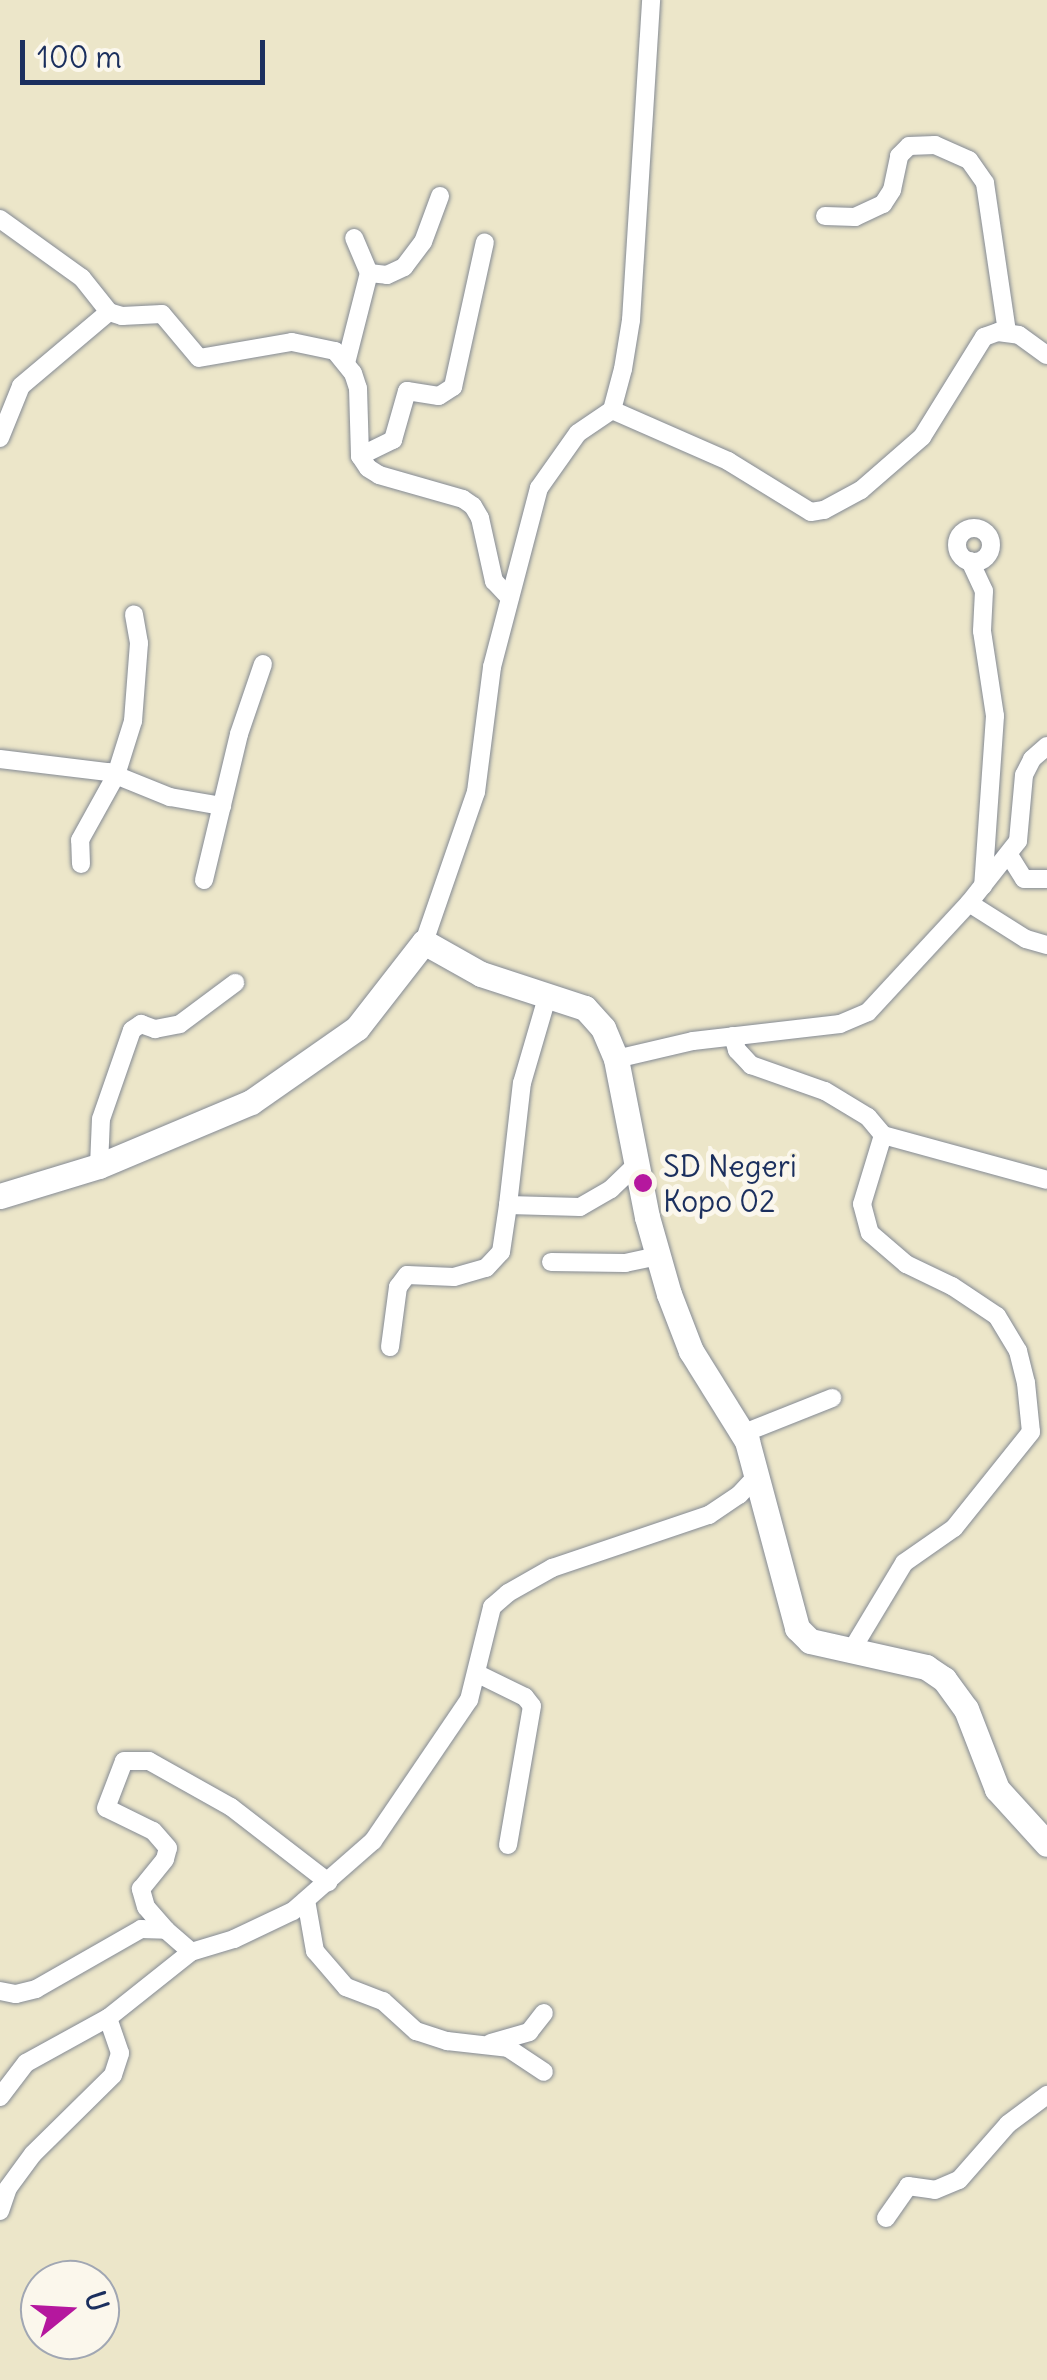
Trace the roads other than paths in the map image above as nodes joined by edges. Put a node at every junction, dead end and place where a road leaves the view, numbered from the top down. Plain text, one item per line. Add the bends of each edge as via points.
1 (651, 0) edge
2 (440, 196) dead end
3 (825, 216) dead end
4 (0, 219) edge
5 (354, 238) dead end
6 (486, 242) dead end
7 (369, 273) junction
8 (109, 312) junction
9 (1007, 332) junction
10 (1047, 356) edge
11 (346, 363) junction
12 (612, 410) junction
13 (0, 438) edge
14 (360, 456) junction
15 (970, 561) dead end
16 (510, 598) junction
17 (134, 614) dead end
18 (264, 664) dead end
19 (1047, 746) edge
20 (0, 759) edge
21 (116, 775) junction
22 (222, 806) junction
23 (1008, 855) junction
24 (81, 864) dead end
25 (204, 880) dead end
26 (1047, 880) edge
27 (983, 886) junction
28 (969, 903) junction
29 (424, 942) junction
30 (1047, 946) edge
31 (235, 983) dead end
32 (548, 994) junction
33 (733, 1036) junction
34 (616, 1059) junction
35 (883, 1135) junction
36 (636, 1165) junction
37 (99, 1166) junction
38 (1047, 1180) edge
39 (0, 1196) edge
40 (508, 1205) junction
41 (657, 1256) junction
42 (551, 1262) dead end
43 (390, 1347) dead end
44 (832, 1398) dead end
45 (1039, 1432) edge
46 (744, 1433) junction
47 (757, 1476) junction
48 (850, 1653) junction
49 (478, 1674) junction
50 (1047, 1844) edge
51 (508, 1845) dead end
52 (328, 1882) junction
53 (306, 1900) junction
54 (166, 1930) junction
55 (192, 1952) junction
56 (0, 1991) edge
57 (544, 2013) dead end
58 (108, 2018) junction
59 (486, 2044) junction
60 (26, 2063) junction
61 (544, 2072) dead end
62 (0, 2076) edge
63 (1047, 2094) edge
64 (0, 2097) edge
65 (0, 2211) edge
66 (886, 2218) dead end

1 - 12 street via 632,320
2 - 7 street via 423,242 404,266 386,275
3 - 9 street via 855,217 884,204 899,156 909,146 934,145 968,160 985,183
4 - 8 street via 82,278
5 - 7 street
6 - 14 street via 453,387 439,396 407,391 392,440
7 - 11 street
8 - 11 street via 162,314 204,359 301,342 335,351
8 - 13 street via 21,386
9 - 10 street
9 - 12 street via 980,341 922,437 861,490 824,510 810,512 728,461
11 - 14 street via 358,388
12 - 16 street via 578,432 546,476
14 - 16 street via 379,475 473,506 494,581
15 - 27 street via 984,590 982,631 994,703
16 - 29 street via 488,688 476,792
17 - 21 street via 139,643 133,721
18 - 22 street
19 - 23 street via 1026,769 1022,835
20 - 21 street
21 - 22 street via 170,797
21 - 24 street via 80,840
22 - 25 street
23 - 26 street via 1024,878
23 - 27 street
27 - 28 street
28 - 30 street
28 - 33 street via 856,1019
29 - 32 main road via 481,974
29 - 37 main road via 367,1017 313,1062 238,1108
31 - 37 street via 180,1024 132,1030 100,1119
32 - 34 main road via 585,1008
32 - 40 street via 522,1083
33 - 34 street
33 - 35 street via 750,1065 825,1091 862,1111
34 - 36 main road
35 - 38 street
35 - 45 street via 862,1204 870,1233 1006,1326
36 - 40 street via 580,1207
36 - 41 main road
37 - 39 main road
40 - 43 street via 501,1252 492,1264 468,1275 404,1278
41 - 42 street via 625,1263
41 - 46 main road via 691,1351
44 - 46 street
45 - 48 street via 954,1528 904,1563
46 - 47 main road
47 - 48 main road via 796,1628 810,1641
47 - 49 street via 709,1514 552,1568 508,1594 492,1606
48 - 50 main road via 926,1667 944,1679 966,1708 997,1788
49 - 51 street via 532,1706
49 - 52 street via 465,1707 398,1810
52 - 53 street
52 - 54 street via 212,1796 149,1762 122,1761 106,1808 153,1831 168,1848 141,1890
53 - 55 street via 251,1932
53 - 59 street via 315,1951 346,1987 383,2001 410,2028 430,2037
54 - 55 street
54 - 56 street via 135,1932 36,1989
55 - 58 street
57 - 59 street via 529,2032
58 - 60 street
58 - 65 street via 120,2054 114,2075 33,2154
59 - 61 street via 515,2051
60 - 62 street
60 - 64 street
63 - 66 street via 1008,2124 955,2183 935,2190 908,2186

